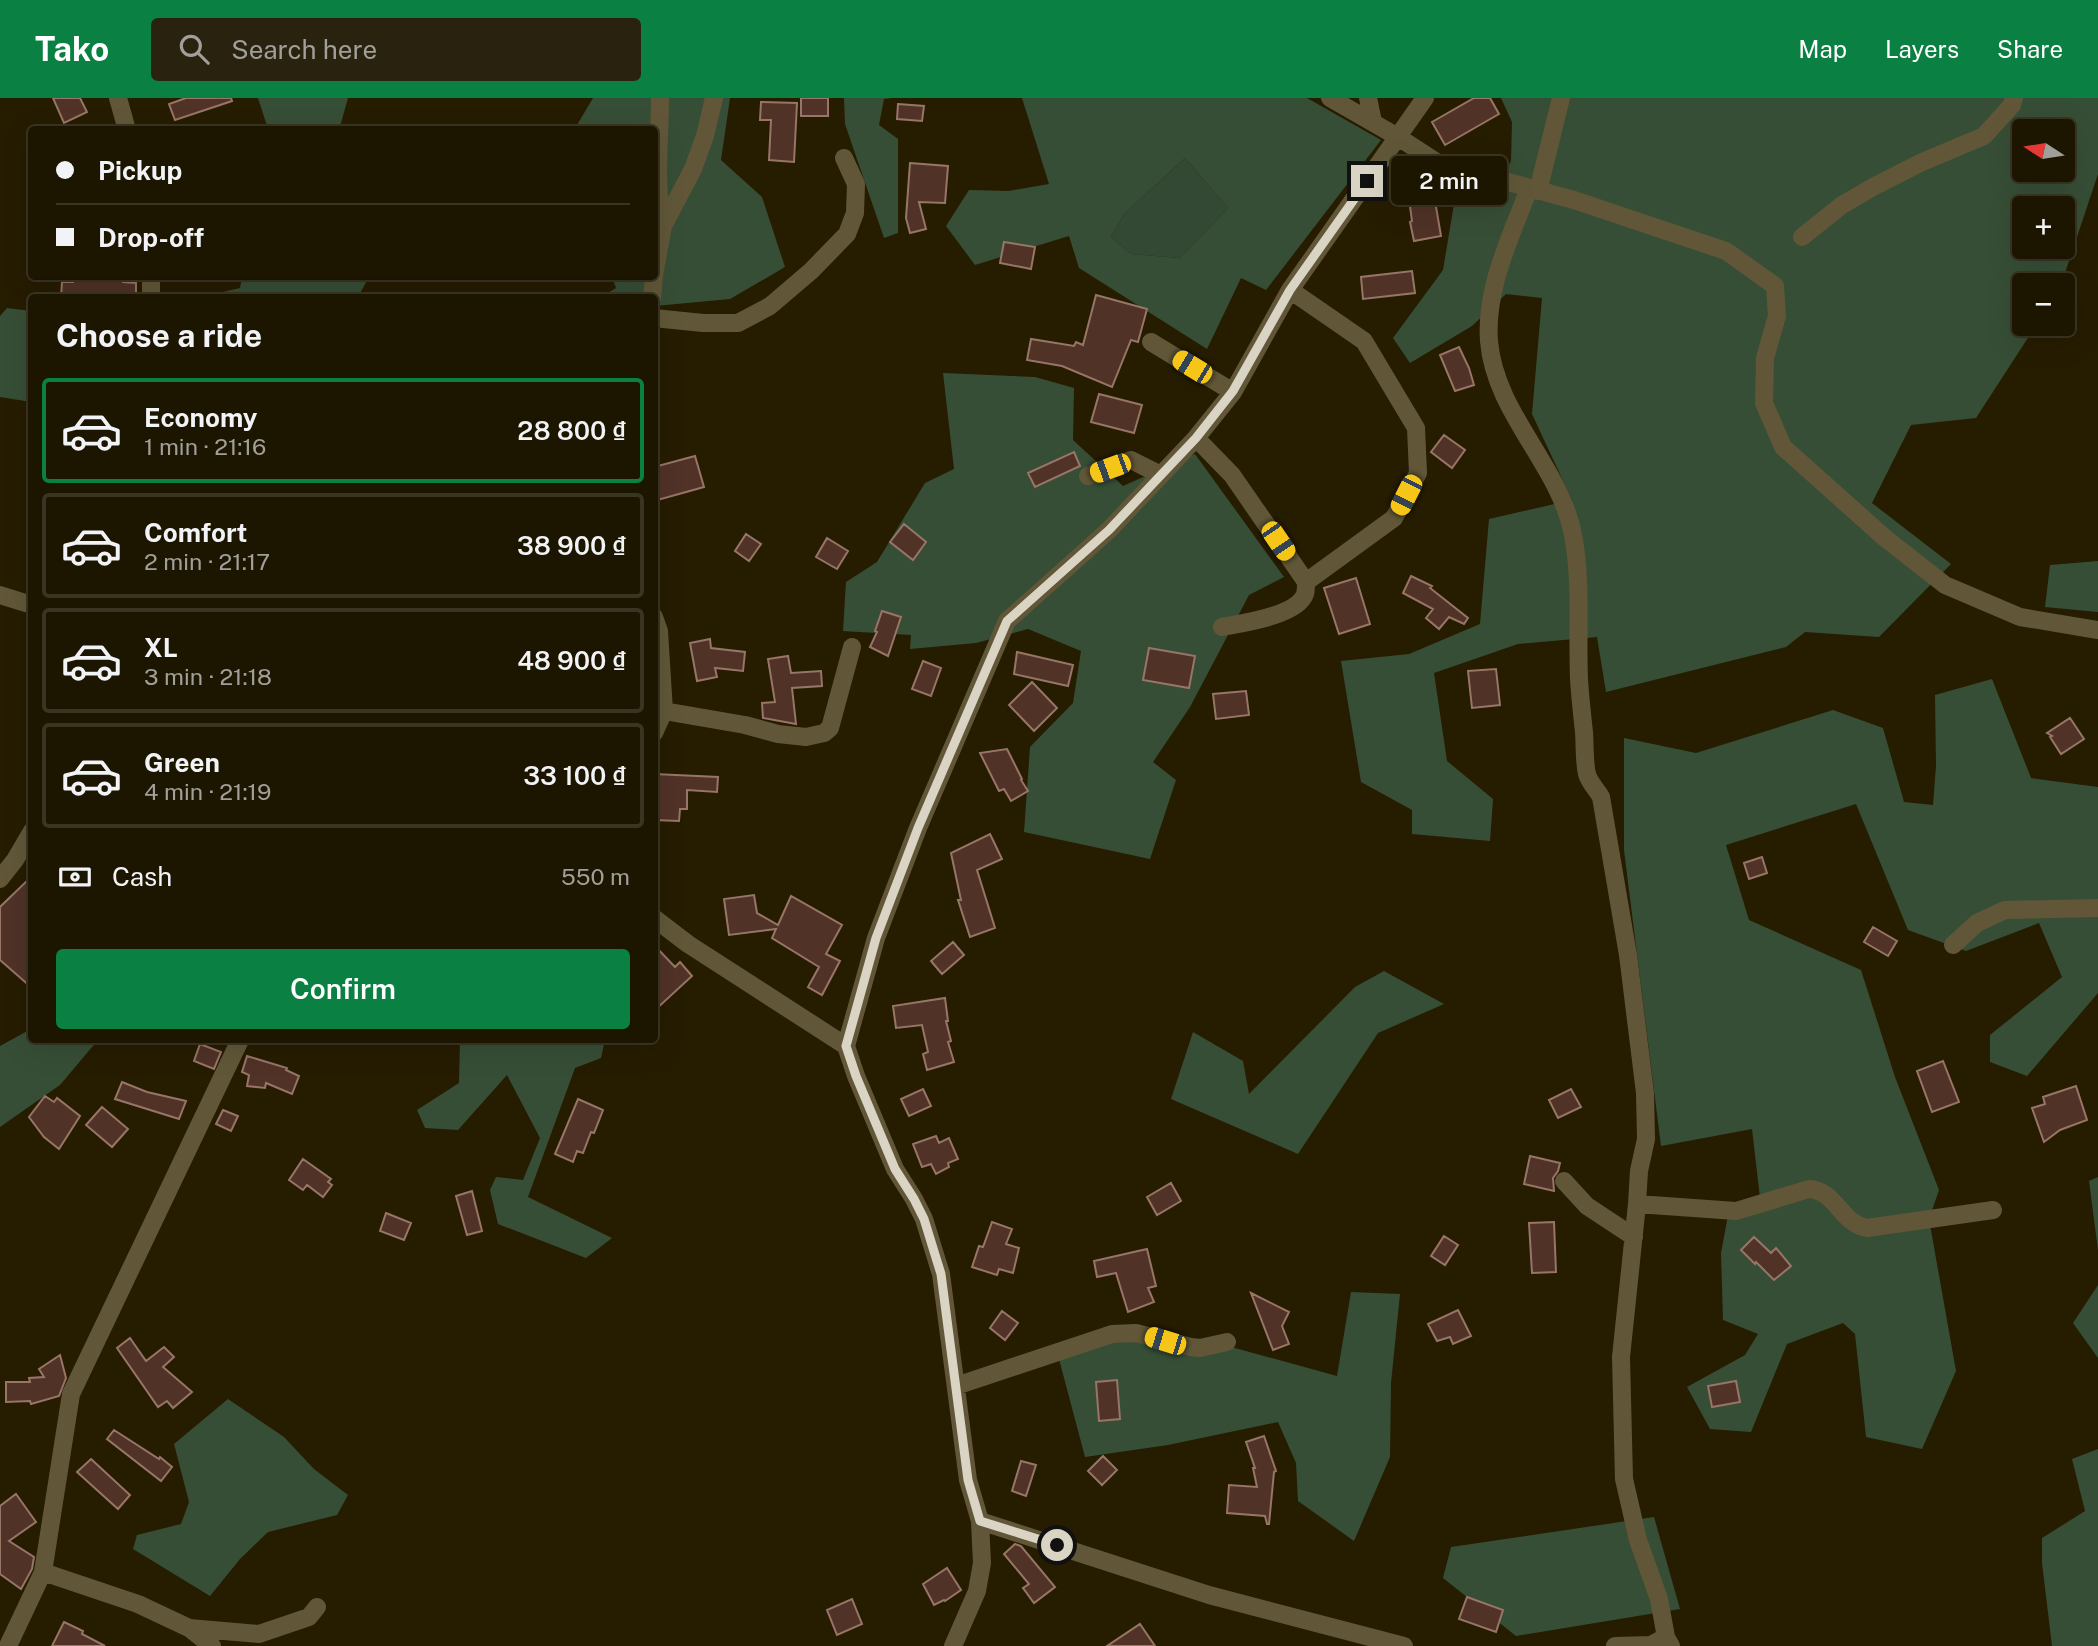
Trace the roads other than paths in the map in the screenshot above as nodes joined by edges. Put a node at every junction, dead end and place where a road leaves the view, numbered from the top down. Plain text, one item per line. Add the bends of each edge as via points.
1 (118, 98) edge
2 (660, 98) edge
3 (714, 98) edge
4 (1330, 98) edge
5 (1368, 98) edge
6 (1425, 98) edge
7 (1561, 98) edge
8 (2014, 98) edge
9 (1373, 122) junction
10 (126, 126) edge
11 (1398, 136) junction
12 (658, 137) edge
13 (844, 158) dead end
14 (1533, 189) junction
15 (658, 195) edge
16 (663, 226) junction
17 (1802, 237) dead end
18 (658, 254) edge
19 (1290, 290) junction
20 (658, 318) edge
21 (1151, 342) dead end
22 (1233, 391) junction
23 (1196, 438) junction
24 (1161, 475) junction
25 (1088, 476) dead end
26 (1306, 582) junction
27 (0, 595) edge
28 (28, 604) edge
29 (1222, 627) dead end
30 (2098, 630) edge
31 (658, 634) edge
32 (852, 647) dead end
33 (664, 711) junction
34 (658, 724) edge
35 (28, 838) edge
36 (0, 880) edge
37 (2098, 908) edge
38 (658, 921) edge
39 (1953, 946) dead end
40 (239, 1043) edge
41 (846, 1046) junction
42 (1564, 1181) dead end
43 (1637, 1204) junction
44 (1993, 1210) dead end
45 (1634, 1237) junction
46 (1227, 1342) dead end
47 (956, 1386) junction
48 (980, 1521) junction
49 (43, 1572) junction
50 (317, 1606) dead end
51 (189, 1628) junction
52 (1668, 1642) edge
53 (1398, 1645) edge
54 (8, 1646) edge
55 (212, 1646) edge
56 (953, 1646) edge
57 (1615, 1646) edge

1 - 10 street
2 - 12 street
3 - 16 street via 693,169
4 - 9 street
5 - 9 street
6 - 11 street
7 - 14 street
8 - 17 street via 1984,136 1874,187
9 - 11 street
11 - 14 street via 1438,163
11 - 19 street
13 - 20 street via 856,184 855,213 847,234 811,271 770,306 738,323
14 - 30 street via 1726,251 1775,286 1777,316 1765,358 1765,402 1783,447 1945,586 2020,617
14 - 43 street via 1492,293 1489,344 1516,419 1558,489 1573,534 1587,775 1601,797 1645,1093 1646,1139
15 - 16 street
16 - 18 street
19 - 22 street
19 - 26 street via 1364,341 1416,428 1418,473 1394,518
21 - 22 street
22 - 23 street
23 - 24 street
23 - 26 street via 1232,475
24 - 25 street via 1131,460
24 - 41 street via 1109,530 1007,621 876,938
26 - 29 street via 1306,592 1295,606
27 - 28 street
31 - 33 street
32 - 33 street via 830,728 824,733 806,737 778,734
33 - 34 street
35 - 36 street
37 - 39 street via 2005,910 1977,923
38 - 41 street
40 - 49 street via 71,1394
41 - 47 street via 895,1169 924,1219 941,1274
42 - 45 street via 1587,1206
43 - 44 street via 1736,1211 1809,1189 1825,1193 1852,1223 1867,1228
43 - 45 street
45 - 52 street via 1621,1357 1624,1479
46 - 47 street via 1191,1348 1136,1333 1112,1334
47 - 48 street via 968,1480
48 - 53 street via 1209,1595
48 - 56 street via 982,1563 977,1591
49 - 51 street via 138,1604
49 - 54 street
50 - 51 street via 309,1618 259,1634
51 - 55 street
52 - 57 street

